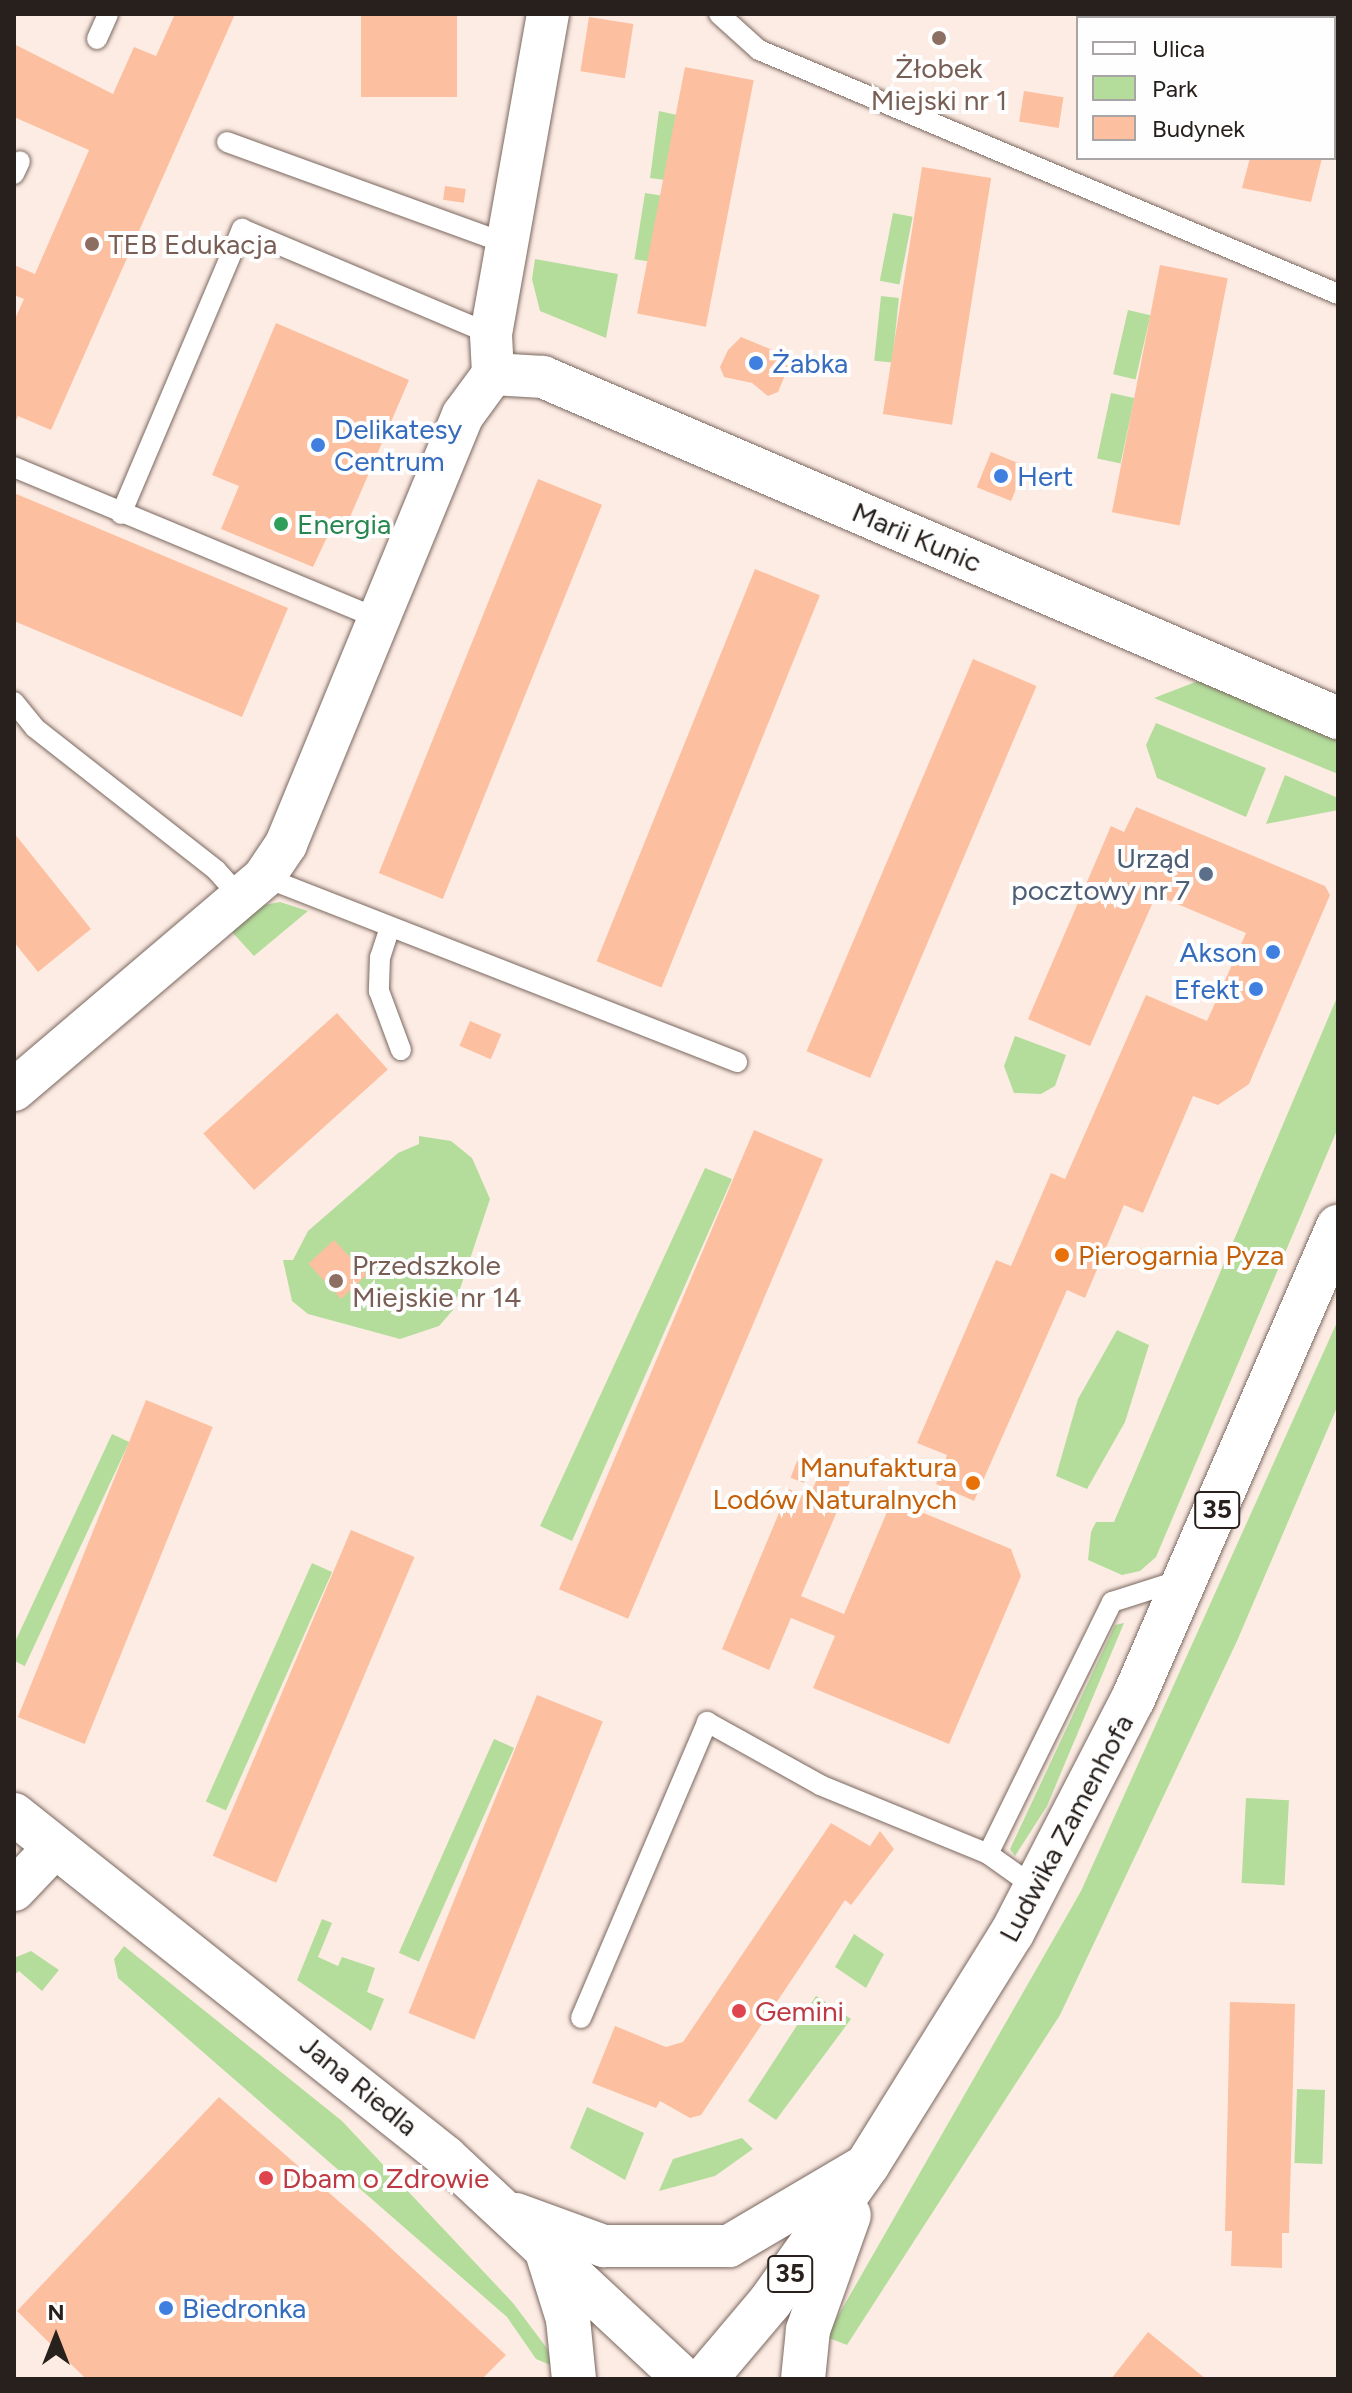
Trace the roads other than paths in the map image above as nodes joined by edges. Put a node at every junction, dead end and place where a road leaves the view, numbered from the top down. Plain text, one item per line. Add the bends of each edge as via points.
1 (108, 14) edge
2 (548, 14) edge
3 (719, 14) edge
4 (97, 39) dead end
5 (227, 142) dead end
6 (508, 244) junction
7 (1338, 294) edge
8 (492, 354) junction
9 (14, 467) edge
10 (121, 514) junction
11 (379, 619) junction
12 (14, 702) edge
13 (1338, 718) edge
14 (253, 888) junction
15 (390, 927) junction
16 (401, 1050) dead end
17 (737, 1062) dead end
18 (14, 1090) edge
19 (1338, 1227) edge
20 (1188, 1577) junction
21 (14, 1814) edge
22 (54, 1848) junction
23 (988, 1854) junction
24 (1036, 1888) junction
25 (14, 1890) edge
26 (581, 2018) dead end
27 (868, 2164) junction
28 (511, 2212) junction
29 (548, 2255) junction
30 (574, 2379) edge
31 (684, 2379) edge
32 (705, 2379) edge
33 (803, 2379) edge

1 - 4 lane
2 - 6 street
3 - 7 lane via 759,50
5 - 6 lane
6 - 8 street
8 - 10 lane via 242,229
8 - 11 street
8 - 13 street, Marii Kunic
9 - 10 lane
10 - 11 lane
11 - 14 street via 286,844
12 - 14 lane via 35,728 216,870
14 - 15 lane
14 - 18 street
15 - 16 lane via 379,991
15 - 17 lane
19 - 20 main road, Ludwika Zamenhofa / 35
20 - 23 lane via 1112,1602
20 - 24 main road, Ludwika Zamenhofa / 35
21 - 22 street, Jana Riedla
22 - 25 street
22 - 28 street, Jana Riedla via 345,2072
23 - 24 lane
23 - 26 lane via 820,1785 707,1722
24 - 27 main road, Ludwika Zamenhofa / 35 via 952,2036
27 - 28 street via 729,2246 695,2251 604,2246
27 - 32 main road, Ludwika Zamenhofa / 35 via 770,2302
27 - 33 main road via 808,2330
28 - 29 street, Jana Riedla
29 - 30 main road via 568,2319
29 - 31 street, Jana Riedla

